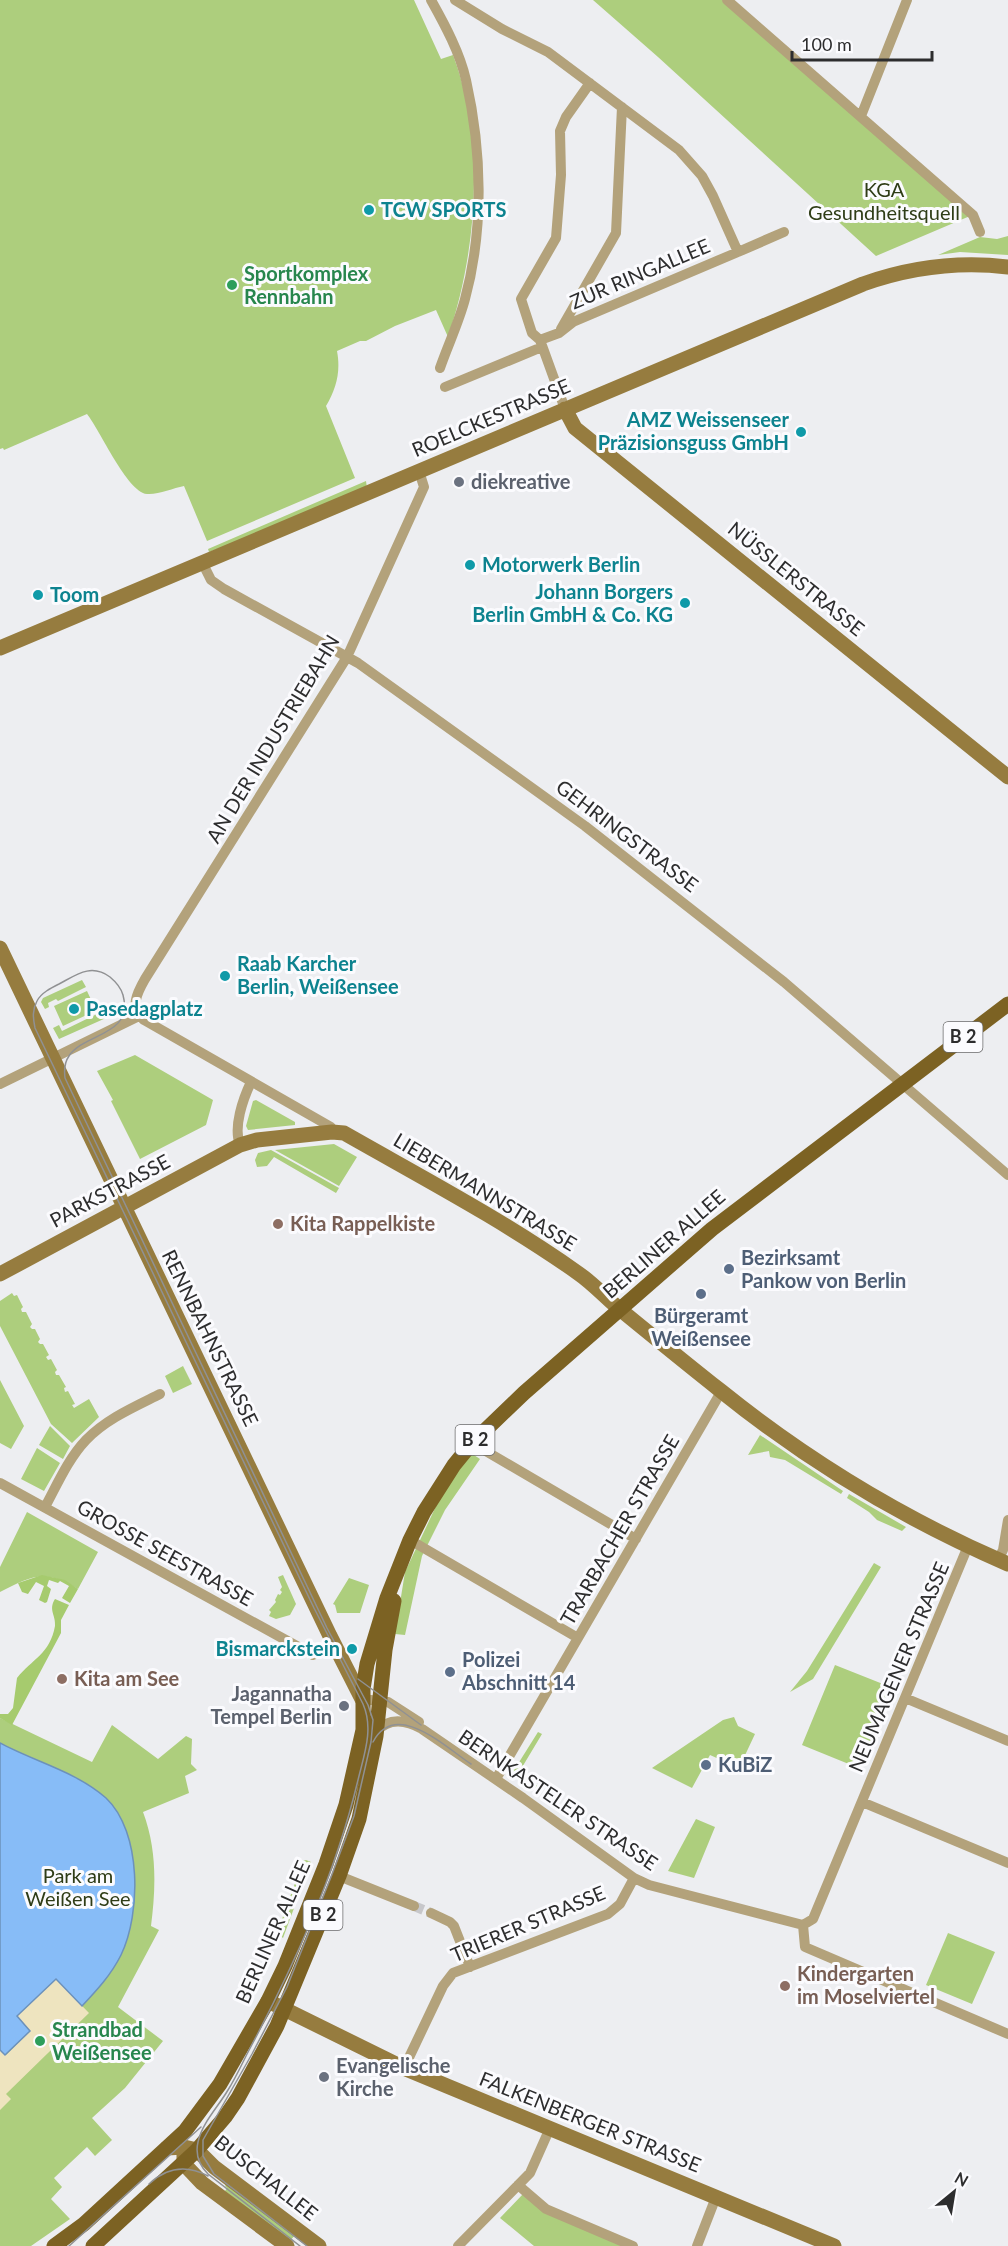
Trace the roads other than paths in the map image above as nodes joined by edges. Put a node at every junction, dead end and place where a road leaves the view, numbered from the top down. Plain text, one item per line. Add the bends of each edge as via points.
1 (431, 0) edge
2 (455, 0) edge
3 (727, 0) edge
4 (907, 0) edge
5 (590, 83) junction
6 (622, 107) junction
7 (861, 116) junction
8 (784, 232) dead end
9 (980, 232) dead end
10 (738, 252) junction
11 (1008, 267) edge
12 (559, 333) junction
13 (541, 343) junction
14 (440, 368) dead end
15 (445, 387) dead end
16 (565, 409) junction
17 (419, 471) junction
18 (202, 562) junction
19 (0, 648) edge
20 (347, 657) junction
21 (1008, 777) edge
22 (0, 948) edge
23 (1008, 1004) edge
24 (139, 1016) junction
25 (52, 1057) junction
26 (251, 1082) junction
27 (902, 1083) junction
28 (0, 1084) edge
29 (332, 1132) junction
30 (240, 1145) junction
31 (1008, 1175) edge
32 (124, 1209) junction
33 (0, 1274) edge
34 (620, 1309) junction
35 (721, 1392) junction
36 (160, 1394) dead end
37 (472, 1443) junction
38 (0, 1483) edge
39 (45, 1507) junction
40 (1008, 1520) edge
41 (636, 1539) junction
42 (410, 1540) junction
43 (969, 1546) junction
44 (1003, 1562) edge
45 (401, 1565) junction
46 (578, 1638) junction
47 (313, 1655) dead end
48 (905, 1698) junction
49 (362, 1699) junction
50 (380, 1701) junction
51 (375, 1740) junction
52 (1008, 1741) edge
53 (442, 1742) junction
54 (496, 1779) junction
55 (862, 1802) junction
56 (1008, 1863) edge
57 (339, 1876) junction
58 (634, 1878) junction
59 (414, 1906) tunnel mouth
60 (431, 1913) tunnel mouth
61 (803, 1925) junction
62 (470, 1967) junction
63 (268, 2001) junction
64 (284, 2010) junction
65 (1008, 2034) edge
66 (404, 2068) junction
67 (550, 2128) junction
68 (185, 2131) junction
69 (167, 2148) junction
70 (191, 2149) junction
71 (184, 2163) junction
72 (518, 2185) junction
73 (716, 2197) junction
74 (54, 2246) edge
75 (93, 2246) edge
76 (286, 2246) edge
77 (319, 2246) edge
78 (458, 2246) edge
79 (633, 2246) edge
80 (697, 2246) edge
81 (834, 2246) edge

1 - 14 street via 466,79 476,140 478,207 477,238 467,290
2 - 5 street, ZUR RINGALLEE via 548,52
3 - 7 street
4 - 7 street
5 - 6 street, ZUR RINGALLEE
5 - 13 street via 560,131 556,238 520,299 532,333
6 - 10 street, ZUR RINGALLEE via 693,163
6 - 12 street, ZUR RINGALLEE via 616,233
7 - 9 street via 973,215
8 - 10 street, ZUR RINGALLEE
10 - 12 street, ZUR RINGALLEE via 573,322
11 - 16 street, ROELCKESTRASSE via 937,266 884,277
12 - 13 street, ZUR RINGALLEE
13 - 15 street, ZUR RINGALLEE
13 - 16 street
16 - 17 street, ROELCKESTRASSE
16 - 21 street, NÜSSLERSTRASSE via 575,428
17 - 18 street, ROELCKESTRASSE
17 - 20 street, AN DER INDUSTRIEBAHN via 424,487
18 - 19 street, ROELCKESTRASSE
18 - 20 street, GEHRINGSTRASSE via 211,580 224,589
20 - 24 street, AN DER INDUSTRIEBAHN via 141,985 135,1000
20 - 27 street, GEHRINGSTRASSE via 554,803 698,912
22 - 25 street, RENNBAHNSTRASSE
23 - 27 main road, BERLINER ALLEE / B 2
24 - 25 street
24 - 26 street, LIEBERMANNSTRASSE
25 - 28 street
25 - 32 street, RENNBAHNSTRASSE
26 - 29 street, LIEBERMANNSTRASSE via 331,1127
26 - 30 street via 237,1131
27 - 31 street, GEHRINGSTRASSE
27 - 34 main road, BERLINER ALLEE / B 2 via 739,1207
29 - 30 street, PARKSTRASSE
29 - 34 street, LIEBERMANNSTRASSE via 344,1133 532,1241 588,1280
30 - 32 street, PARKSTRASSE
32 - 33 street, PARKSTRASSE
32 - 49 street, RENNBAHNSTRASSE
34 - 35 street, LIEBERMANNSTRASSE
34 - 37 main road, BERLINER ALLEE / B 2
35 - 41 street, TRARBACHER STRASSE
35 - 43 street, LIEBERMANNSTRASSE via 842,1476
36 - 39 street via 105,1423 86,1440
37 - 41 street
37 - 42 main road, BERLINER ALLEE / B 2 via 439,1486
38 - 39 street, GROSSE SEESTRASSE
39 - 47 street, GROSSE SEESTRASSE
40 - 44 street
41 - 46 street, TRARBACHER STRASSE
42 - 45 main road, BERLINER ALLEE / B 2
42 - 46 street
43 - 44 street, LIEBERMANNSTRASSE
43 - 48 street, NEUMAGENER STRASSE
45 - 49 main road, BERLINER ALLEE / B 2 via 373,1641
45 - 50 main road, BERLINER ALLEE / B 2
46 - 54 street, TRARBACHER STRASSE
48 - 52 street
48 - 55 street, NEUMAGENER STRASSE
49 - 50 street, BERNKASTELER STRASSE
49 - 51 main road, RENNBAHNSTRASSE
49 - 63 main road, BERLINER ALLEE / B 2 via 363,1730 343,1814
50 - 51 main road, BERLINER ALLEE / B 2
50 - 53 street, BERNKASTELER STRASSE via 395,1705
51 - 53 street, BERNKASTELER STRASSE via 389,1723 404,1721
51 - 57 main road, BERLINER ALLEE / B 2 via 359,1819
53 - 54 street, BERNKASTELER STRASSE
54 - 58 street, BERNKASTELER STRASSE
55 - 56 street, NEUMAGENER STRASSE
55 - 61 street, NEUMAGENER STRASSE via 813,1919
57 - 59 street
57 - 64 main road, BERLINER ALLEE / B 2
58 - 61 street, BERNKASTELER STRASSE via 658,1888
58 - 62 street, TRIERER STRASSE via 620,1904 608,1914
60 - 62 street via 454,1926
61 - 65 street via 805,1947
62 - 66 street, TRIERER STRASSE via 447,1978
63 - 64 street, FALKENBERGER STRASSE
63 - 68 main road, BERLINER ALLEE / B 2 via 208,2103
64 - 66 street, FALKENBERGER STRASSE
64 - 70 main road, BERLINER ALLEE / B 2 via 238,2098 225,2117
66 - 67 street, FALKENBERGER STRASSE
67 - 72 street via 534,2167
67 - 73 street, FALKENBERGER STRASSE
68 - 69 main road, BERLINER ALLEE / B 2
68 - 70 street, BUSCHALLEE
69 - 70 street, BUSCHALLEE
69 - 74 main road, BERLINER ALLEE / B 2 via 84,2224
70 - 71 main road, BERLINER ALLEE / B 2
70 - 77 street, BUSCHALLEE
71 - 75 main road, BERLINER ALLEE / B 2
71 - 76 street, BUSCHALLEE via 202,2183
72 - 78 street
72 - 79 street via 552,2212
73 - 80 street
73 - 81 street, FALKENBERGER STRASSE

